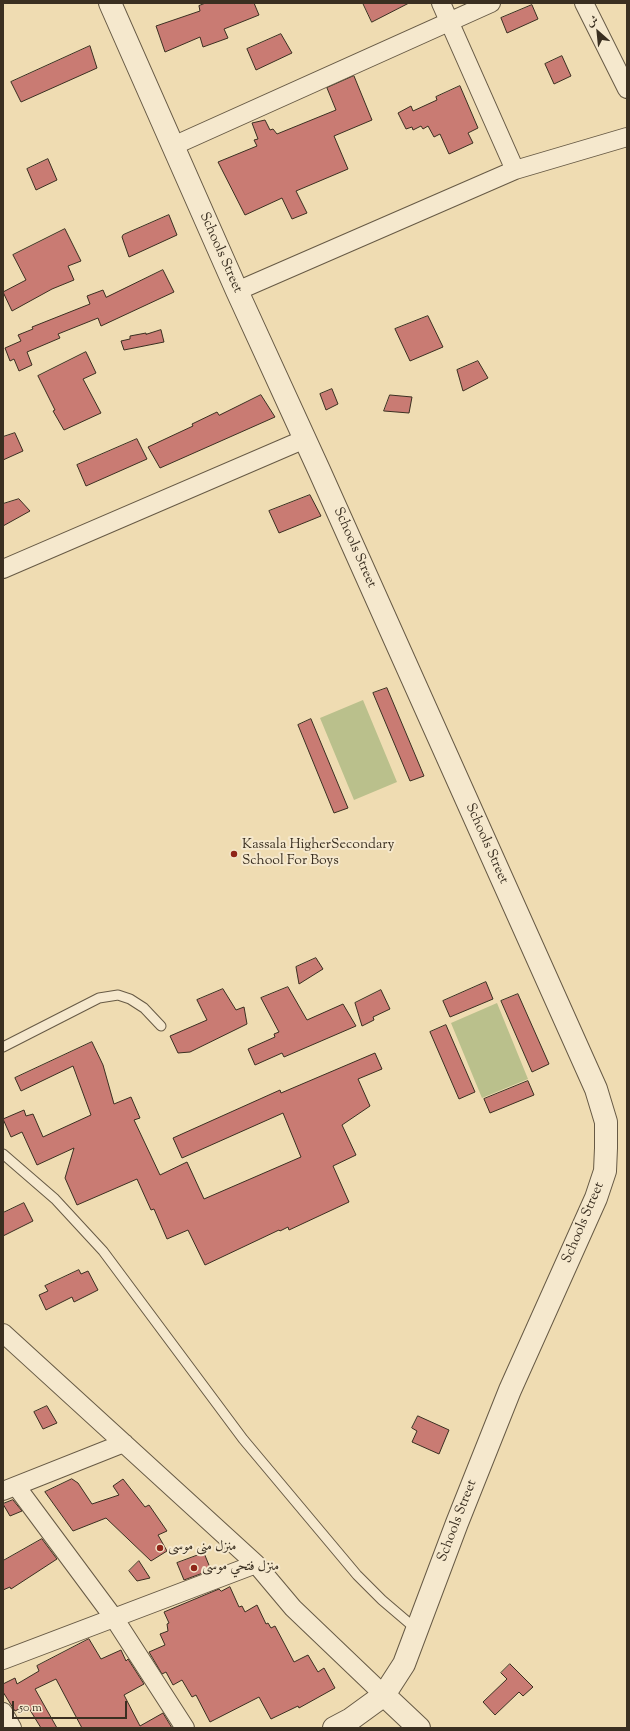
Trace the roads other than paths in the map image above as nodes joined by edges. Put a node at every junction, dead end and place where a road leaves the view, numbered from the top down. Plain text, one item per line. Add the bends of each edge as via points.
1 (441, 3) edge
2 (491, 3) edge
3 (584, 3) edge
4 (112, 4) edge
5 (450, 22) junction
6 (627, 89) edge
7 (627, 137) edge
8 (173, 146) junction
9 (515, 170) junction
10 (237, 291) junction
11 (305, 439) junction
12 (3, 569) edge
13 (161, 1026) dead end
14 (3, 1047) edge
15 (3, 1154) edge
16 (5, 1337) edge
17 (124, 1443) junction
18 (10, 1488) edge
19 (256, 1564) junction
20 (114, 1618) junction
21 (416, 1629) junction
22 (3, 1660) edge
23 (384, 1696) junction
24 (3, 1712) edge
25 (12, 1728) edge
26 (185, 1728) edge
27 (334, 1728) edge
28 (419, 1728) edge

1 - 5 street
2 - 5 street
3 - 6 street
4 - 8 street, Schools Street
5 - 8 street
5 - 9 street
7 - 9 street
8 - 10 street, Schools Street
9 - 10 street
10 - 11 street, Schools Street
11 - 12 street
11 - 21 street, Schools Street via 596,1089 606,1122 605,1171 596,1198 510,1390
13 - 14 lane via 144,1008 118,995 99,998
15 - 21 lane via 55,1200 98,1246 242,1438 357,1575
16 - 17 street
17 - 18 street
17 - 19 street
18 - 20 street
19 - 20 street
19 - 23 street via 293,1608
20 - 22 street
20 - 26 street
21 - 23 street, Schools Street via 404,1664
23 - 27 street via 352,1719
23 - 28 street
24 - 25 street

